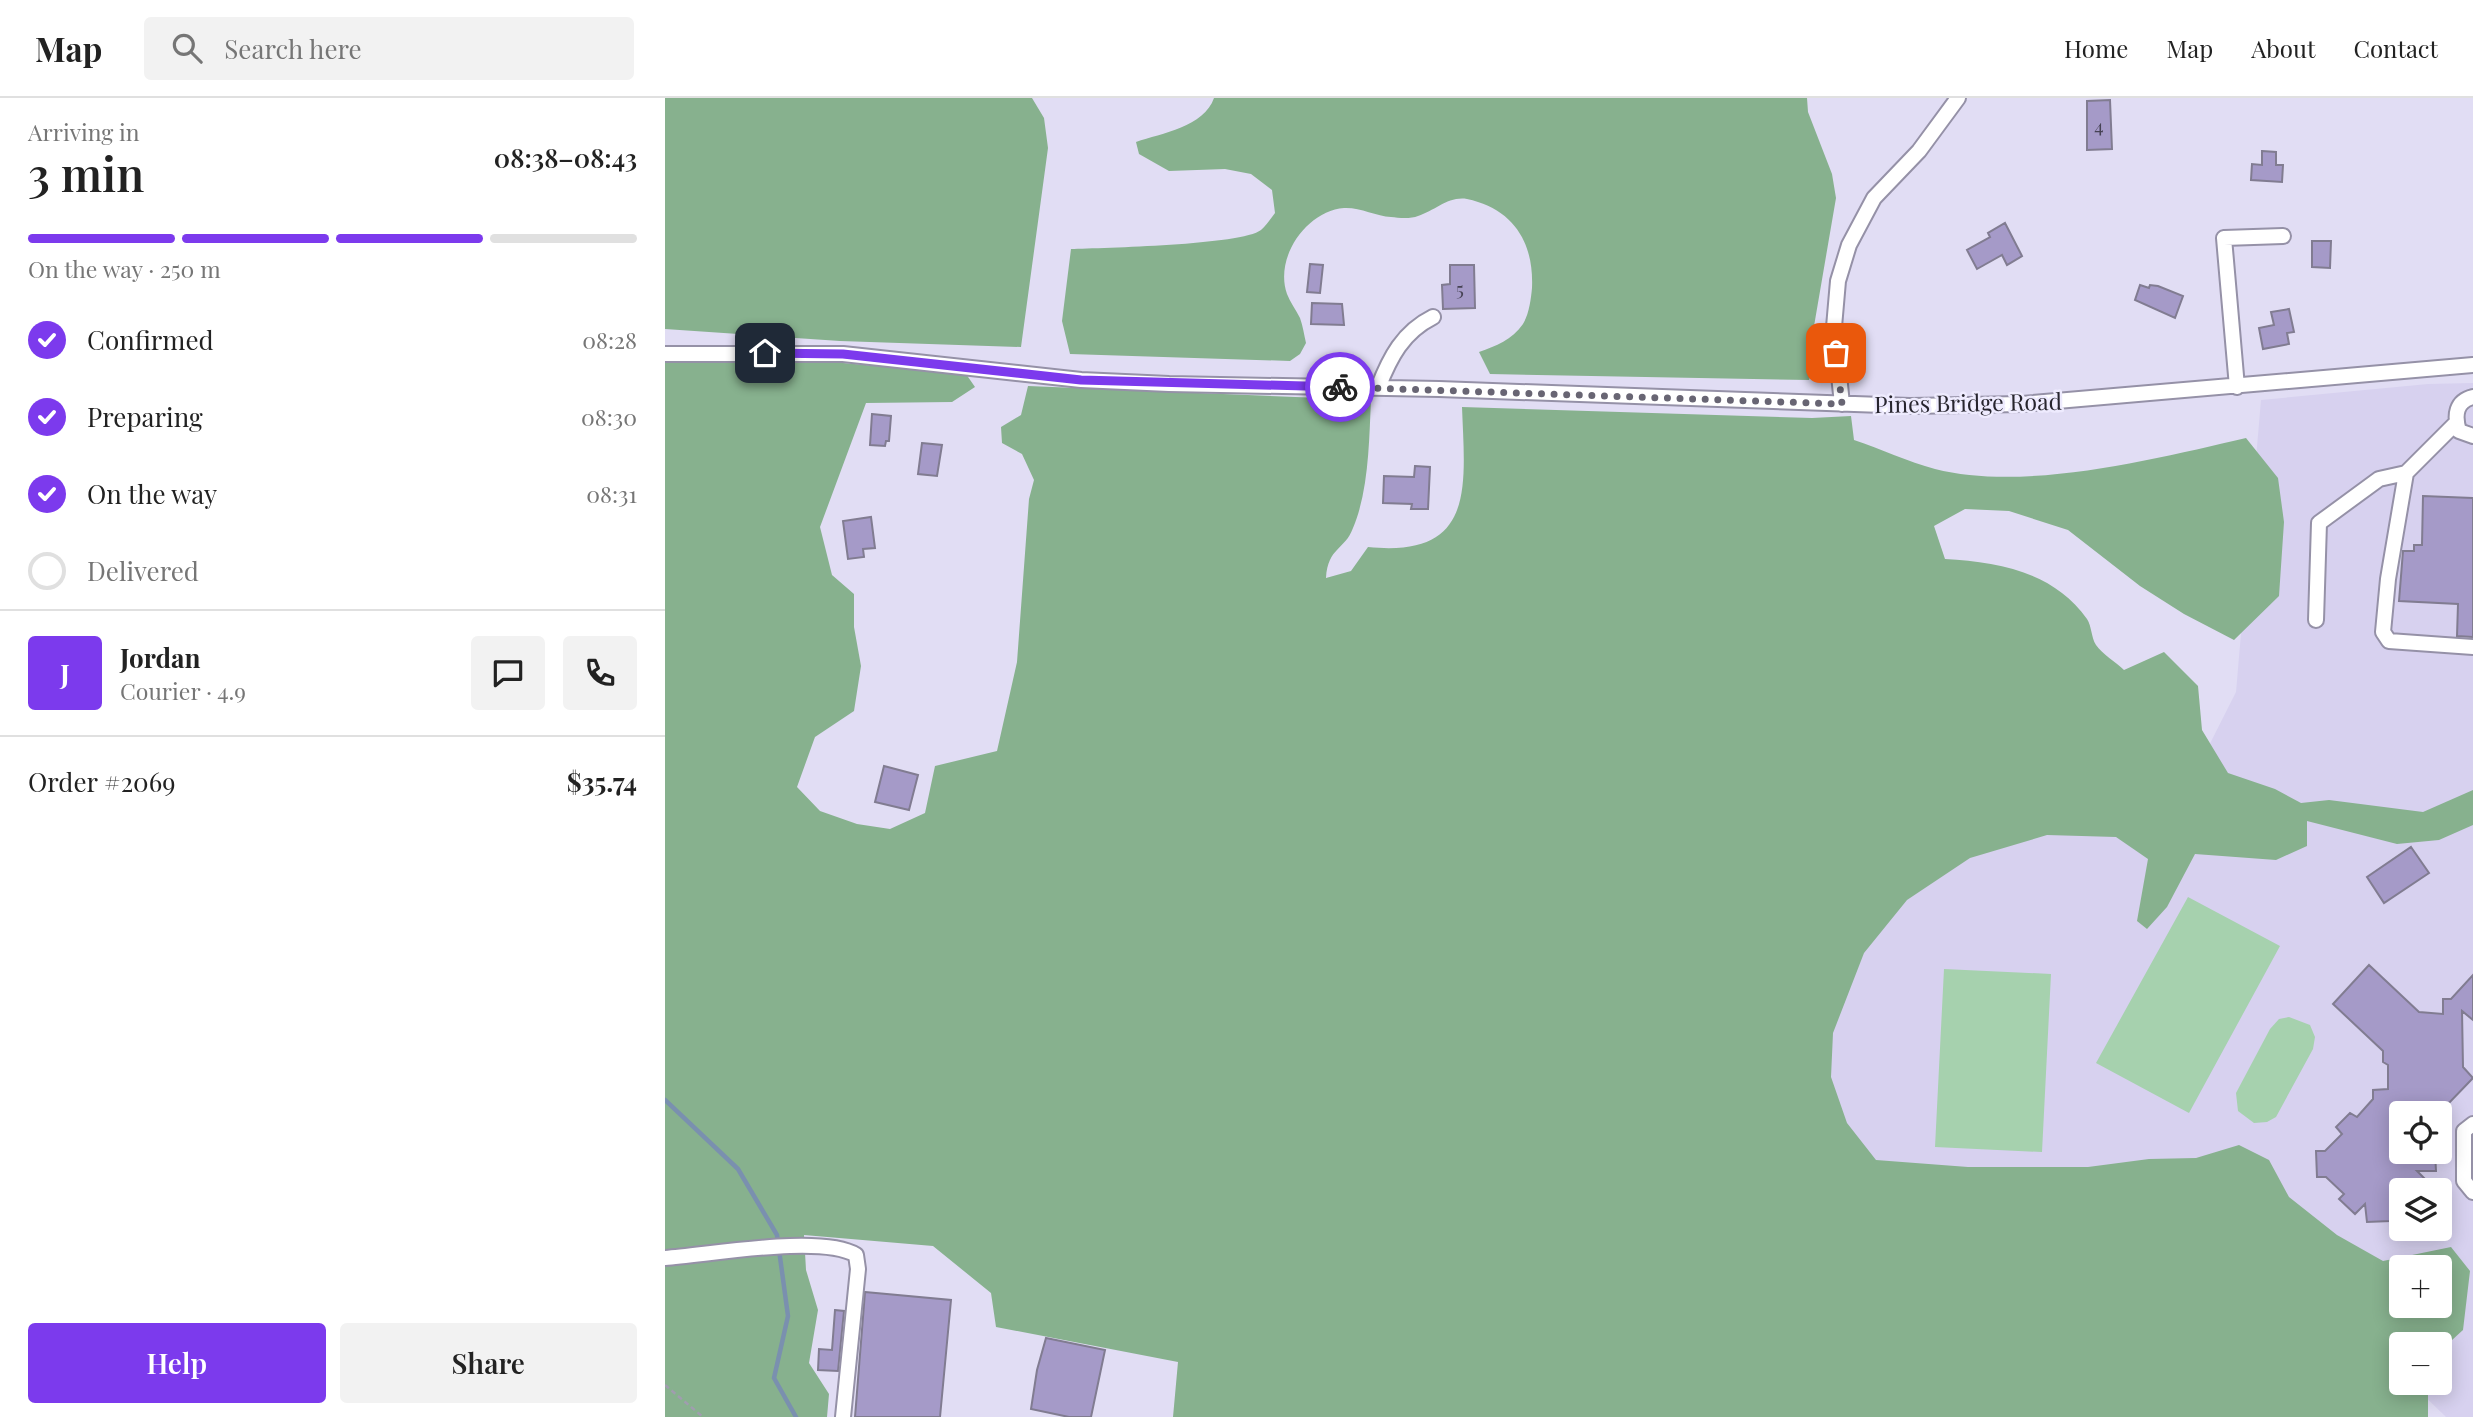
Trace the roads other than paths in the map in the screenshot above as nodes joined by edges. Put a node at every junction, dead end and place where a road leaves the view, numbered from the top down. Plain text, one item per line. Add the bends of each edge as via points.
1 (1958, 98) edge
2 (2283, 236) dead end
3 (1433, 317) dead end
4 (665, 354) edge
5 (2473, 365) edge
6 (2237, 387) junction
7 (1378, 388) junction
8 (2473, 397) edge
9 (1842, 404) junction
10 (2456, 423) junction
11 (2473, 436) edge
12 (2406, 473) junction
13 (2316, 620) dead end
14 (2473, 647) edge
15 (2473, 1124) edge
16 (2473, 1192) edge
17 (665, 1258) edge
18 (843, 1417) edge

1 - 9 street via 1919,151 1874,198 1849,245 1838,281 1834,327
2 - 6 street via 2224,238
3 - 7 street via 1405,337
4 - 7 street, Pines Bridge Road via 843,354 1081,380
5 - 6 street, Pines Bridge Road
6 - 9 street, Pines Bridge Road via 2022,404
7 - 9 street, Pines Bridge Road
8 - 10 street via 2457,407
10 - 11 street via 2459,431
10 - 12 street
12 - 13 street via 2379,479 2319,523
12 - 14 street via 2383,632 2389,641
15 - 16 street via 2464,1131 2464,1181
17 - 18 street via 810,1245 844,1248 856,1255

